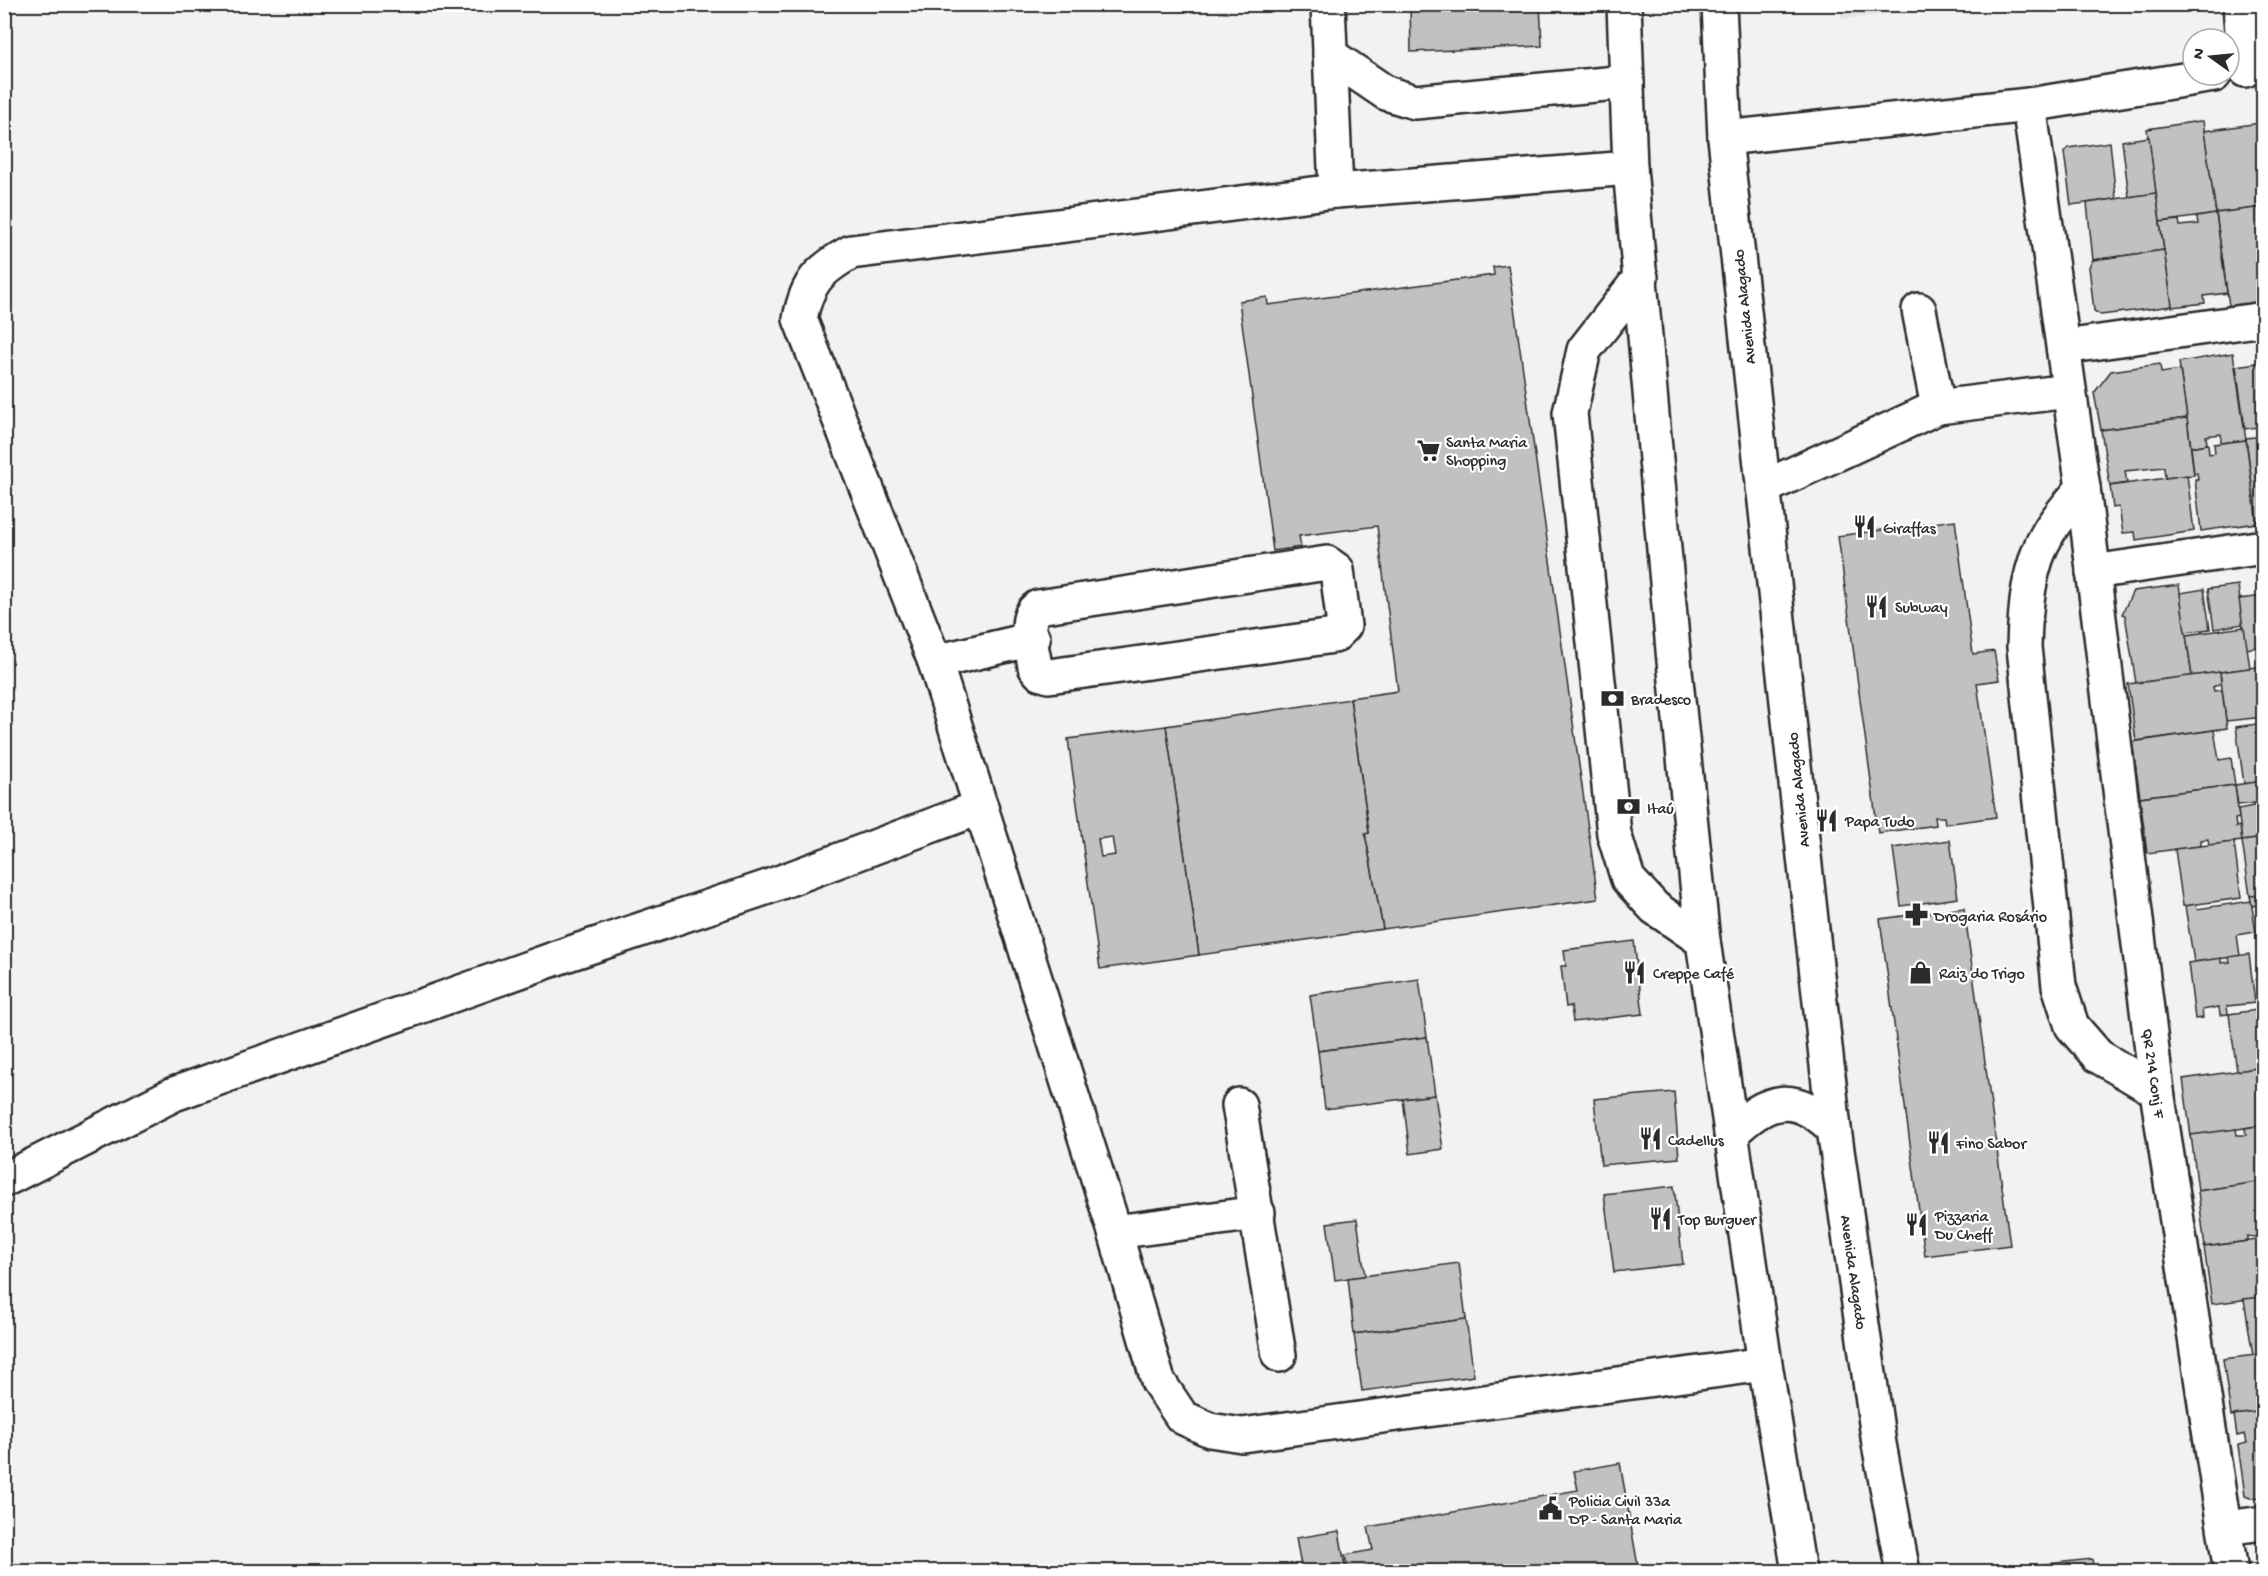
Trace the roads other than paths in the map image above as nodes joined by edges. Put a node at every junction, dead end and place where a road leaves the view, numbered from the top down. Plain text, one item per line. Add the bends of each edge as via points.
1 (1328, 4) edge
2 (1624, 4) edge
3 (1719, 4) edge
4 (2240, 4) edge
5 (2239, 27) edge
6 (1330, 55) junction
7 (2181, 80) edge
8 (1627, 82) junction
9 (2029, 105) junction
10 (1725, 138) junction
11 (1630, 168) junction
12 (1336, 191) junction
13 (1641, 277) junction
14 (1919, 310) dead end
15 (2264, 319) edge
16 (2064, 347) junction
17 (2070, 391) junction
18 (1938, 407) junction
19 (1763, 488) junction
20 (2083, 488) junction
21 (2264, 547) edge
22 (2093, 572) junction
23 (1033, 639) junction
24 (935, 662) junction
25 (981, 807) junction
26 (1703, 941) junction
27 (2157, 1091) junction
28 (1239, 1105) dead end
29 (1834, 1129) junction
30 (1731, 1134) junction
31 (4, 1180) edge
32 (1258, 1213) junction
33 (1115, 1232) junction
34 (1279, 1355) dead end
35 (1765, 1364) junction
36 (2264, 1523) edge
37 (2225, 1528) junction
38 (1799, 1572) edge
39 (1903, 1572) edge
40 (2231, 1572) edge

1 - 6 street
2 - 8 street
3 - 10 street, Avenida Alagado
4 - 5 street
6 - 8 street via 1386,93 1415,102
6 - 12 street
7 - 9 street
8 - 11 street
9 - 10 street
9 - 16 street, QR 214 Conj F
10 - 19 street, Avenida Alagado
11 - 12 street
11 - 13 street
12 - 24 street via 851,252 825,267 805,296 800,319
13 - 26 street
13 - 26 street via 1584,350 1570,413 1614,834 1628,879 1655,908
14 - 18 street
15 - 16 street
16 - 17 street, QR 214 Conj F
17 - 18 street
17 - 20 street, QR 214 Conj F
18 - 19 street
19 - 29 street, Avenida Alagado
20 - 22 street, QR 214 Conj F
20 - 27 street via 2048,533 2032,574 2025,611 2024,647 2059,986 2072,1026 2097,1056
21 - 22 street
22 - 27 street, QR 214 Conj F
23 - 23 street via 1035,667 1049,676 1334,636 1344,626 1337,570 1327,563 1038,607 1028,620
23 - 24 street
24 - 25 street
25 - 31 street via 765,888 174,1094
25 - 33 street
26 - 30 street
27 - 37 street, QR 214 Conj F
28 - 32 street
29 - 30 street via 1817,1112 1787,1103 1750,1115
29 - 39 street, Avenida Alagado via 1879,1444
30 - 35 street
32 - 33 street
32 - 34 street
33 - 35 street via 1158,1381 1182,1416 1210,1430 1242,1435
35 - 38 street
36 - 37 street
37 - 40 street, QR 214 Conj F

